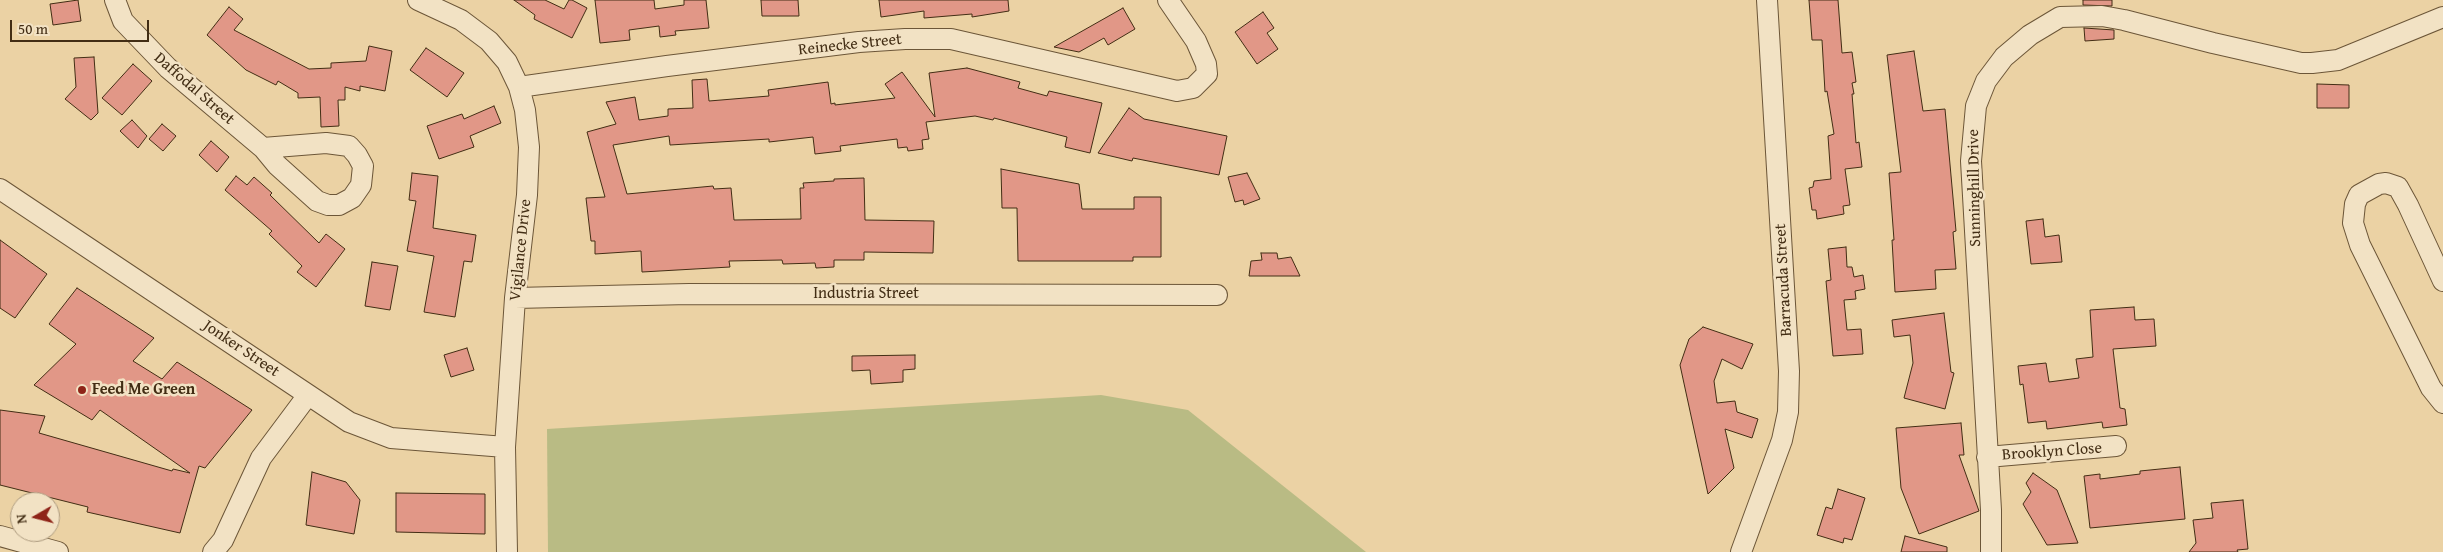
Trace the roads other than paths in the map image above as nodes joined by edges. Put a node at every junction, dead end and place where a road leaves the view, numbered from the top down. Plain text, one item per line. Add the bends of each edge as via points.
1 (115, 0) edge
2 (418, 0) edge
3 (1168, 0) edge
4 (1767, 0) edge
5 (2443, 17) edge
6 (519, 87) junction
7 (263, 148) junction
8 (0, 189) edge
9 (2443, 281) edge
10 (1217, 295) dead end
11 (515, 298) junction
12 (308, 395) junction
13 (2443, 403) edge
14 (2116, 446) dead end
15 (505, 447) junction
16 (1987, 457) junction
17 (0, 536) edge
18 (58, 552) edge
19 (213, 552) edge
20 (507, 552) edge
21 (1741, 552) edge
22 (1991, 552) edge

1 - 7 street, Daffodal Street via 123,21 168,68
2 - 6 street, Vigilance Drive via 461,20 489,41 507,62
3 - 6 street, Reinecke Street via 1196,42 1206,64 1207,74 1202,81 1193,88 1178,91 951,40 904,39 744,56
4 - 21 street, Barracuda Street via 1788,412 1782,440
5 - 16 street, Sunninghill Drive via 2338,60 2301,63 2124,20 2095,16 2060,17 2030,35 2004,57 1986,81 1976,106 1971,161
6 - 11 street, Vigilance Drive via 529,147
7 - 7 street, Daffodal Street via 277,166 317,201 339,205 352,198 361,184 363,166 358,155 348,146 326,143
8 - 12 street, Jonker Street
9 - 13 street via 2398,187 2379,184 2359,195 2353,223 2360,245 2427,380
10 - 11 street, Industria Street via 689,294
11 - 15 street, Vigilance Drive
12 - 15 street, Jonker Street via 348,422 391,438
12 - 19 street via 261,458 223,540
14 - 16 street, Brooklyn Close
15 - 20 street, Vigilance Drive
16 - 22 street, Sunninghill Drive
17 - 18 street

